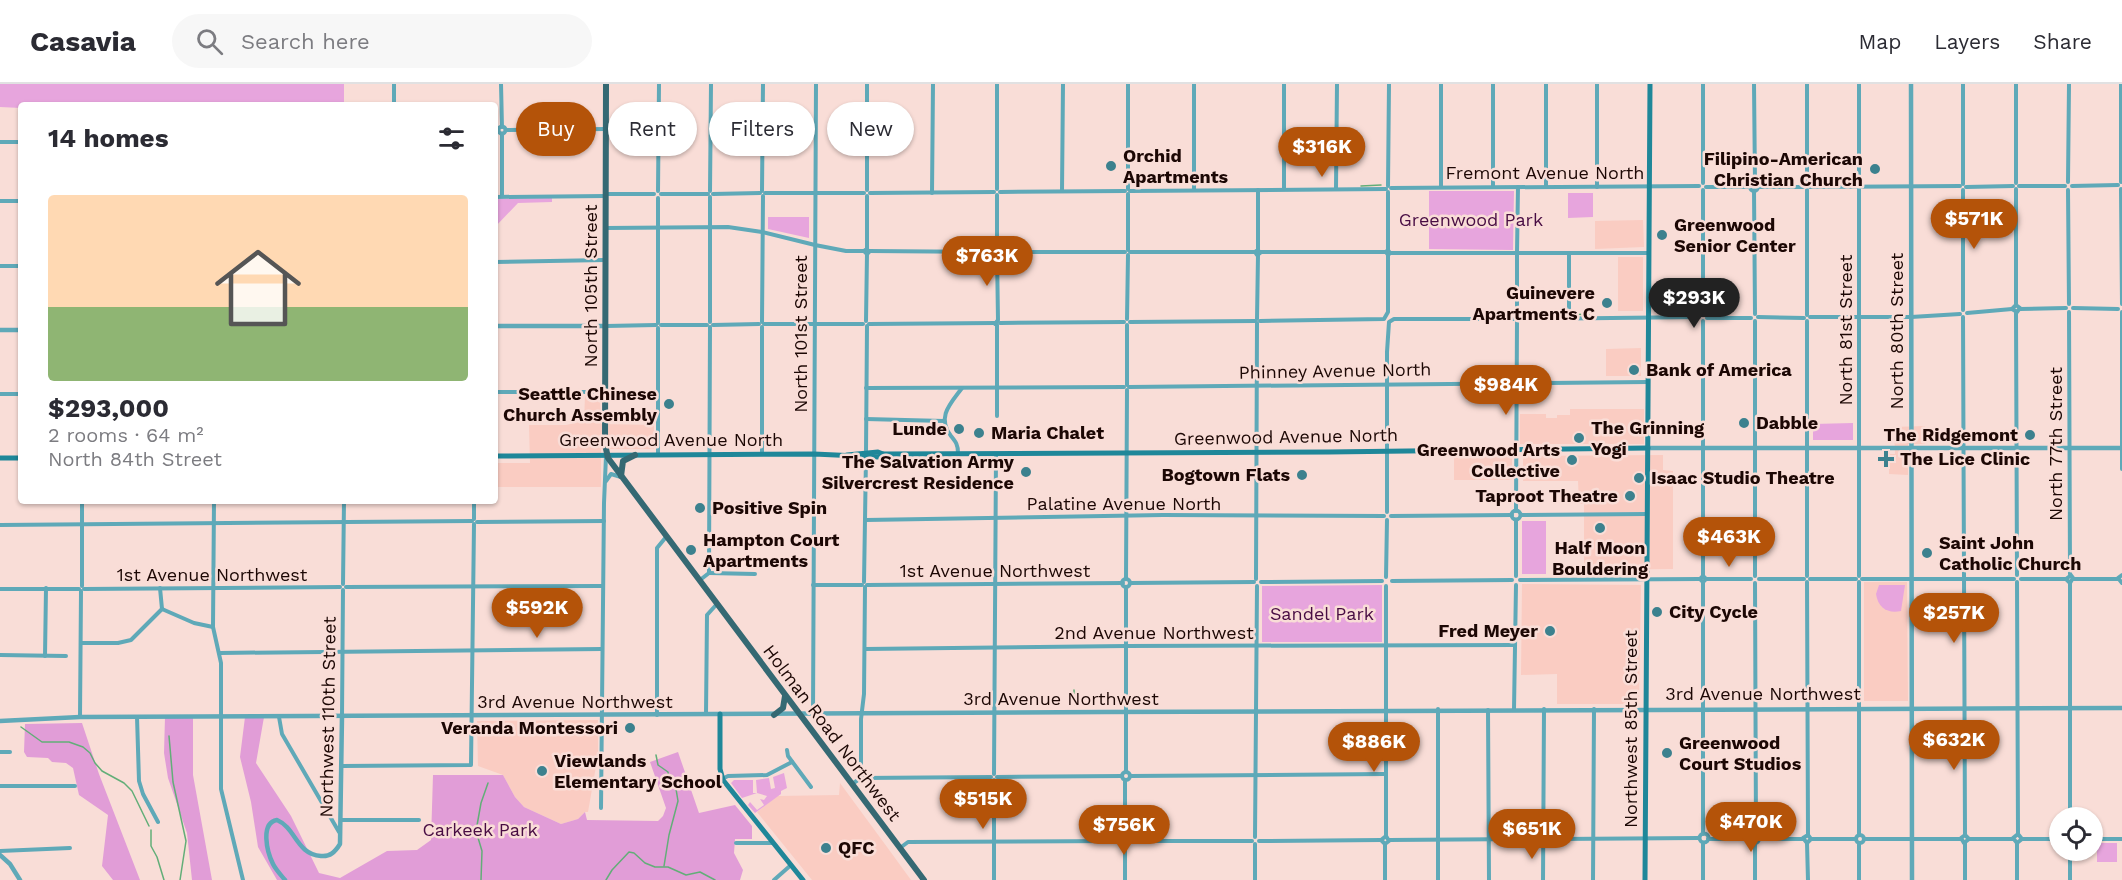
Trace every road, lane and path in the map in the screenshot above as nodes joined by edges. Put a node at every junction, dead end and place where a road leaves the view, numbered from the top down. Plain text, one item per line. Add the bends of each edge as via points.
1 (394, 84) edge
2 (501, 84) edge
3 (606, 84) edge
4 (659, 84) edge
5 (711, 84) edge
6 (763, 84) edge
7 (816, 84) edge
8 (867, 84) edge
9 (933, 84) edge
10 (997, 84) edge
11 (1064, 84) edge
12 (1128, 84) edge
13 (1194, 84) edge
14 (1284, 84) edge
15 (1337, 84) edge
16 (1389, 84) edge
17 (1441, 84) edge
18 (1493, 84) edge
19 (1546, 84) edge
20 (1597, 84) edge
21 (1650, 84) edge
22 (1703, 84) edge
23 (1754, 84) edge
24 (1807, 84) edge
25 (1859, 84) edge
26 (1911, 84) edge
27 (1963, 84) edge
28 (2016, 84) edge
29 (2069, 84) edge
30 (2121, 84) edge
31 (394, 102) edge
32 (606, 129) junction
33 (500, 130) edge
34 (0, 142) edge
35 (18, 142) edge
36 (2121, 185) edge
37 (1649, 186) junction
38 (1859, 186) junction
39 (1911, 186) junction
40 (2016, 186) junction
41 (2068, 186) junction
42 (1441, 187) junction
43 (1518, 187) junction
44 (1546, 187) junction
45 (1597, 187) junction
46 (1703, 187) junction
47 (1754, 187) junction
48 (1807, 187) junction
49 (1963, 187) junction
50 (1336, 188) junction
51 (1493, 188) junction
52 (1284, 189) junction
53 (1388, 189) junction
54 (1194, 190) junction
55 (1258, 190) junction
56 (1062, 191) junction
57 (1128, 191) junction
58 (997, 192) junction
59 (815, 193) junction
60 (867, 193) junction
61 (932, 193) junction
62 (658, 194) junction
63 (710, 194) junction
64 (763, 194) junction
65 (606, 195) junction
66 (498, 196) edge
67 (502, 196) junction
68 (0, 201) edge
69 (18, 201) edge
70 (606, 228) junction
71 (711, 228) junction
72 (658, 229) junction
73 (762, 232) junction
74 (815, 245) junction
75 (867, 251) junction
76 (997, 252) junction
77 (1128, 252) junction
78 (1258, 252) junction
79 (1388, 253) junction
80 (1517, 253) junction
81 (1569, 253) junction
82 (1649, 253) junction
83 (606, 260) junction
84 (498, 262) edge
85 (18, 266) edge
86 (0, 267) edge
87 (2069, 308) junction
88 (2121, 308) edge
89 (2016, 309) junction
90 (1963, 313) junction
91 (1911, 317) junction
92 (1649, 318) junction
93 (1703, 318) junction
94 (1755, 318) junction
95 (1807, 318) junction
96 (1859, 318) junction
97 (1517, 319) junction
98 (1569, 319) junction
99 (1257, 321) junction
100 (1127, 322) junction
101 (997, 323) junction
102 (762, 324) junction
103 (814, 324) junction
104 (866, 324) junction
105 (658, 325) junction
106 (710, 325) junction
107 (498, 326) edge
108 (605, 326) junction
109 (0, 330) edge
110 (18, 330) edge
111 (1649, 382) junction
112 (1517, 383) junction
113 (1387, 384) junction
114 (1258, 385) junction
115 (996, 387) junction
116 (1127, 387) junction
117 (867, 388) junction
118 (962, 388) junction
119 (498, 392) edge
120 (605, 392) junction
121 (0, 394) edge
122 (18, 394) edge
123 (997, 416) dead end
124 (866, 419) junction
125 (944, 421) junction
126 (1964, 447) junction
127 (2016, 447) junction
128 (1648, 448) junction
129 (1702, 448) junction
130 (1754, 448) junction
131 (1808, 448) junction
132 (1859, 448) junction
133 (1911, 448) junction
134 (2069, 448) junction
135 (2122, 448) edge
136 (1516, 450) junction
137 (1387, 451) junction
138 (1126, 453) junction
139 (1257, 453) junction
140 (710, 454) junction
141 (762, 454) junction
142 (814, 454) junction
143 (958, 454) junction
144 (996, 454) junction
145 (607, 455) junction
146 (634, 455) junction
147 (658, 455) junction
148 (866, 455) junction
149 (498, 456) edge
150 (0, 458) edge
151 (18, 458) edge
152 (2122, 469) edge
153 (621, 477) junction
154 (604, 488) junction
155 (82, 504) edge
156 (214, 504) edge
157 (344, 504) edge
158 (474, 504) edge
159 (1516, 511) junction
160 (1647, 514) junction
161 (1512, 515) junction
162 (1521, 515) junction
163 (1386, 516) junction
164 (1126, 517) junction
165 (1257, 517) junction
166 (996, 518) junction
167 (866, 519) junction
168 (604, 520) junction
169 (1516, 520) junction
170 (474, 521) junction
171 (214, 523) junction
172 (343, 523) junction
173 (0, 525) edge
174 (81, 525) junction
175 (666, 537) junction
176 (709, 573) junction
177 (755, 574) dead end
178 (1516, 576) junction
179 (1386, 577) junction
180 (2120, 577) edge
181 (1647, 578) junction
182 (1911, 578) junction
183 (1703, 579) junction
184 (1755, 579) junction
185 (1807, 579) junction
186 (1859, 579) junction
187 (1963, 579) junction
188 (2017, 579) junction
189 (2070, 579) junction
190 (1512, 580) junction
191 (1520, 580) junction
192 (699, 581) junction
193 (1382, 581) junction
194 (1392, 581) junction
195 (1257, 582) junction
196 (1125, 583) junction
197 (2122, 583) edge
198 (996, 584) junction
199 (813, 585) junction
200 (864, 585) junction
201 (1516, 585) junction
202 (473, 586) junction
203 (603, 586) junction
204 (1386, 586) junction
205 (343, 587) junction
206 (46, 588) junction
207 (160, 588) junction
208 (213, 588) junction
209 (0, 589) edge
210 (81, 589) junction
211 (716, 605) junction
212 (162, 609) junction
213 (213, 627) junction
214 (81, 643) junction
215 (1256, 645) junction
216 (1515, 645) junction
217 (1126, 646) junction
218 (1386, 646) junction
219 (996, 647) junction
220 (602, 649) junction
221 (865, 649) junction
222 (473, 651) junction
223 (343, 652) junction
224 (220, 653) junction
225 (0, 655) edge
226 (45, 656) junction
227 (66, 656) dead end
228 (785, 695) junction
229 (1755, 707) junction
230 (1807, 707) junction
231 (1860, 707) junction
232 (1703, 708) junction
233 (1911, 708) junction
234 (1965, 708) junction
235 (2018, 708) junction
236 (2070, 708) junction
237 (2122, 708) edge
238 (1438, 709) junction
239 (1488, 709) junction
240 (1514, 709) junction
241 (1544, 709) junction
242 (1594, 709) junction
243 (1646, 709) junction
244 (1385, 710) junction
245 (1255, 711) junction
246 (1126, 712) junction
247 (862, 713) junction
248 (996, 713) junction
249 (706, 714) junction
250 (720, 714) junction
251 (799, 714) junction
252 (813, 714) junction
253 (602, 715) junction
254 (657, 715) junction
255 (774, 715) junction
256 (342, 716) junction
257 (472, 716) junction
258 (80, 717) junction
259 (137, 717) junction
260 (220, 717) junction
261 (279, 717) junction
262 (0, 721) edge
263 (787, 750) dead end
264 (0, 752) edge
265 (10, 752) dead end
266 (792, 762) junction
267 (342, 766) junction
268 (1385, 774) junction
269 (1124, 776) junction
270 (1255, 776) junction
271 (994, 777) junction
272 (861, 778) junction
273 (722, 779) junction
274 (852, 784) junction
275 (0, 786) edge
276 (75, 786) dead end
277 (811, 787) dead end
278 (2070, 807) edge
279 (601, 808) dead end
280 (341, 820) junction
281 (419, 820) dead end
282 (159, 822) dead end
283 (341, 834) junction
284 (2018, 834) junction
285 (1755, 835) junction
286 (1701, 836) junction
287 (1963, 837) junction
288 (1387, 838) junction
289 (1645, 838) junction
290 (1543, 839) junction
291 (1593, 839) junction
292 (1708, 839) junction
293 (1760, 839) junction
294 (1809, 839) junction
295 (1858, 839) junction
296 (1912, 839) junction
297 (2013, 839) junction
298 (2022, 839) junction
299 (2049, 839) edge
300 (2103, 839) edge
301 (1381, 840) junction
302 (1438, 840) junction
303 (1489, 840) junction
304 (2122, 840) edge
305 (994, 841) junction
306 (1125, 841) junction
307 (1255, 841) junction
308 (1753, 841) junction
309 (1967, 841) junction
310 (736, 843) dead end
311 (773, 843) junction
312 (1703, 843) junction
313 (2017, 843) junction
314 (1385, 844) junction
315 (70, 848) dead end
316 (900, 848) junction
317 (0, 853) edge
318 (2070, 861) edge
319 (791, 865) junction
320 (20, 880) edge
321 (243, 880) edge
322 (285, 880) edge
323 (774, 880) edge
324 (803, 880) edge
325 (924, 880) edge
326 (994, 880) edge
327 (1125, 880) edge
328 (1255, 880) edge
329 (1385, 880) edge
330 (1438, 880) edge
331 (1489, 880) edge
332 (1543, 880) edge
333 (1593, 880) edge
334 (1645, 880) edge
335 (1703, 880) edge
336 (1755, 880) edge
337 (1808, 880) edge
338 (1859, 880) edge
339 (1912, 880) edge
340 (1965, 880) edge
341 (2017, 880) edge
342 (2070, 880) edge

1 - 31 street
2 - 33 street
3 - 32 main road, North 105th Street
4 - 62 street
5 - 63 street
6 - 64 street
7 - 59 street, North 101st Street
8 - 60 street
9 - 61 street
10 - 58 street
11 - 56 street
12 - 57 street
13 - 54 street
14 - 52 street
15 - 50 street
16 - 53 street
17 - 42 street
18 - 51 street
19 - 44 street
20 - 45 street
21 - 37 main road, Northwest 85th Street
22 - 46 street
23 - 47 street
24 - 48 street
25 - 38 street, North 81st Street
26 - 39 street, North 80th Street
27 - 49 street
28 - 40 street
29 - 41 street, North 77th Street
30 - 36 street
32 - 33 street
32 - 65 main road, North 105th Street
33 - 67 street
34 - 35 street
36 - 41 street, Fremont Avenue North
36 - 88 street
37 - 45 street, Fremont Avenue North
37 - 46 street, Fremont Avenue North
37 - 82 main road, Northwest 85th Street
38 - 39 street, Fremont Avenue North
38 - 48 street, Fremont Avenue North
38 - 96 street, North 81st Street
39 - 49 street, Fremont Avenue North
39 - 91 street, North 80th Street
40 - 41 street, Fremont Avenue North
40 - 49 street, Fremont Avenue North
40 - 89 street
41 - 87 street, North 77th Street
42 - 51 street, Fremont Avenue North
42 - 53 street, Fremont Avenue North
43 - 44 street, Fremont Avenue North
43 - 51 street, Fremont Avenue North
43 - 80 street
44 - 45 street, Fremont Avenue North
46 - 47 street, Fremont Avenue North
46 - 93 street
47 - 48 street, Fremont Avenue North
47 - 94 street
48 - 95 street
49 - 90 street
50 - 52 street, Fremont Avenue North
50 - 53 street, Fremont Avenue North
52 - 55 street, Fremont Avenue North
53 - 79 street
54 - 55 street, Fremont Avenue North
54 - 57 street, Fremont Avenue North
55 - 78 street
56 - 57 street, Fremont Avenue North
56 - 58 street, Fremont Avenue North
57 - 77 street
58 - 61 street, Fremont Avenue North
58 - 76 street
59 - 60 street, Fremont Avenue North
59 - 64 street, Fremont Avenue North
59 - 74 street, North 101st Street
60 - 61 street, Fremont Avenue North
60 - 75 street
62 - 63 street, Fremont Avenue North
62 - 65 street, Fremont Avenue North
62 - 72 street
63 - 64 street, Fremont Avenue North
63 - 71 street
64 - 73 street
65 - 67 street, Fremont Avenue North
65 - 70 main road, North 105th Street
66 - 67 street, Fremont Avenue North
68 - 69 street
70 - 72 street
70 - 83 main road, North 105th Street
71 - 72 street
71 - 73 street
71 - 106 street
72 - 105 street
73 - 74 street
73 - 102 street
74 - 75 street
74 - 103 street, North 101st Street
75 - 76 street
75 - 104 street
76 - 77 street
76 - 101 street
77 - 78 street
77 - 100 street
78 - 79 street
78 - 99 street
79 - 80 street
79 - 99 street via 1385,317
80 - 81 street
80 - 97 street
81 - 82 street
81 - 98 street
82 - 92 main road, Northwest 85th Street
83 - 84 street
83 - 108 main road, North 105th Street
85 - 86 street
87 - 88 street
87 - 89 street
87 - 134 street, North 77th Street
88 - 135 street
89 - 90 street
89 - 127 street
90 - 91 street
90 - 126 street
91 - 96 street
91 - 133 street, North 80th Street
92 - 93 street
92 - 98 street
92 - 111 main road, Northwest 85th Street
93 - 94 street
93 - 129 street
94 - 95 street
94 - 130 street
95 - 96 street
95 - 131 street
96 - 132 street, North 81st Street
97 - 98 street
97 - 112 street
97 - 113 street via 1389,322
99 - 100 street
99 - 114 street
100 - 101 street
100 - 116 street
101 - 104 street
101 - 115 street
102 - 103 street
102 - 106 street
102 - 141 street
103 - 104 street
103 - 142 street, North 101st Street
104 - 117 street
105 - 106 street
105 - 108 street
105 - 147 street
106 - 140 street
107 - 108 street
108 - 120 main road, North 105th Street
109 - 110 street
111 - 112 street, Phinney Avenue North
111 - 128 main road, Northwest 85th Street
112 - 113 street, Phinney Avenue North
112 - 136 street
113 - 114 street, Phinney Avenue North
113 - 137 street
114 - 116 street, Phinney Avenue North
114 - 139 street
115 - 116 street, Phinney Avenue North
115 - 118 street, Phinney Avenue North
115 - 123 street
116 - 138 street
117 - 118 street, Phinney Avenue North
117 - 124 street
118 - 125 street via 947,408
119 - 120 street
120 - 145 main road, North 105th Street
121 - 122 street
124 - 125 street
124 - 148 street
125 - 143 street via 958,444
126 - 127 street, Greenwood Avenue North
126 - 133 street, Greenwood Avenue North
126 - 187 street
127 - 134 street, Greenwood Avenue North
127 - 188 street
128 - 129 street, Greenwood Avenue North
128 - 136 main road, Greenwood Avenue North
128 - 160 main road, Northwest 85th Street
129 - 130 street, Greenwood Avenue North
129 - 183 street
130 - 131 street, Greenwood Avenue North
130 - 184 street
131 - 132 street, Greenwood Avenue North
131 - 185 street
132 - 133 street, Greenwood Avenue North
132 - 186 street, North 81st Street
133 - 182 street, North 80th Street
134 - 135 street, Greenwood Avenue North
134 - 189 street, North 77th Street
135 - 152 street
136 - 137 main road, Greenwood Avenue North
136 - 159 street
137 - 139 main road, Greenwood Avenue North
137 - 163 street
138 - 139 main road, Greenwood Avenue North
138 - 144 main road, Greenwood Avenue North
138 - 164 street
139 - 165 street
140 - 141 main road, Greenwood Avenue North
140 - 147 main road, Greenwood Avenue North
140 - 176 street
141 - 142 main road, Greenwood Avenue North
142 - 148 main road, Greenwood Avenue North
142 - 199 street, North 101st Street
143 - 144 main road, Greenwood Avenue North
143 - 148 main road, Greenwood Avenue North
144 - 166 street
145 - 146 main road, Greenwood Avenue North
145 - 149 main road, Greenwood Avenue North
145 - 153 main road, Holman Road Northwest
145 - 154 street, North 105th Street
146 - 147 main road, Greenwood Avenue North
146 - 153 main road via 623,461
148 - 167 street
150 - 151 main road
153 - 154 street via 612,474
153 - 175 main road, Holman Road Northwest
154 - 168 street, North 105th Street
155 - 174 street
156 - 171 street
157 - 172 street, Northwest 110th Street
158 - 170 street
159 - 161 street
159 - 162 street
160 - 162 street
160 - 181 main road, Northwest 85th Street
161 - 163 street
161 - 169 street
162 - 169 street
163 - 165 street, Palatine Avenue North
163 - 179 street
164 - 165 street, Palatine Avenue North
164 - 166 street, Palatine Avenue North
164 - 196 street
165 - 195 street
166 - 167 street, Palatine Avenue North
166 - 198 street
167 - 200 street
168 - 170 street
168 - 203 street, North 105th Street
169 - 178 street
170 - 172 street
170 - 202 street
171 - 172 street
171 - 174 street
171 - 208 street
172 - 205 street, Northwest 110th Street
173 - 174 street
174 - 210 street
175 - 192 main road, Holman Road Northwest
175 - 254 street via 657,548
176 - 177 street
176 - 192 street
178 - 190 street
178 - 191 street
179 - 193 street
179 - 194 street
180 - 189 street
180 - 197 street
181 - 183 street
181 - 191 street
181 - 243 main road, Northwest 85th Street
182 - 186 street
182 - 187 street
182 - 233 street, North 80th Street
183 - 184 street
183 - 232 street
184 - 185 street
184 - 229 street
185 - 186 street
185 - 230 street
186 - 231 street, North 81st Street
187 - 188 street
187 - 234 street
188 - 189 street
188 - 235 street
189 - 236 street, North 77th Street
190 - 194 street
190 - 201 street
191 - 201 street
192 - 211 main road, Holman Road Northwest
193 - 195 street
193 - 204 street
194 - 204 street
195 - 196 street
195 - 215 street
196 - 198 street, 1st Avenue Northwest
196 - 217 street
198 - 200 street, 1st Avenue Northwest
198 - 219 street
199 - 200 street, 1st Avenue Northwest
199 - 252 street, North 101st Street
200 - 221 street
201 - 216 street
202 - 203 street, 1st Avenue Northwest
202 - 205 street, 1st Avenue Northwest
202 - 222 street
203 - 220 street, North 105th Street
204 - 218 street
205 - 208 street, 1st Avenue Northwest
205 - 223 street, Northwest 110th Street
206 - 209 street, 1st Avenue Northwest
206 - 210 street, 1st Avenue Northwest
206 - 226 street
207 - 208 street, 1st Avenue Northwest
207 - 210 street, 1st Avenue Northwest
207 - 212 street
208 - 213 street
210 - 214 street
211 - 228 main road, Holman Road Northwest
211 - 249 street via 707,615
212 - 213 street
212 - 214 street via 131,640
213 - 224 street
214 - 258 street
215 - 217 street, 2nd Avenue Northwest
215 - 218 street, 2nd Avenue Northwest
215 - 245 street
216 - 218 street, 2nd Avenue Northwest
216 - 240 street
217 - 219 street, 2nd Avenue Northwest
217 - 246 street
218 - 244 street
219 - 221 street, 2nd Avenue Northwest
219 - 248 street
220 - 222 street
220 - 253 street, North 105th Street
221 - 247 street
222 - 223 street
222 - 257 street
223 - 224 street
223 - 256 street, Northwest 110th Street
224 - 260 street
225 - 226 street
226 - 227 street
228 - 251 main road, Holman Road Northwest
228 - 255 main road via 783,708
229 - 230 street, 3rd Avenue Northwest
229 - 232 street, 3rd Avenue Northwest
229 - 285 street
230 - 231 street, 3rd Avenue Northwest
230 - 294 street
231 - 233 street, 3rd Avenue Northwest
231 - 295 street, North 81st Street
232 - 243 street, 3rd Avenue Northwest
232 - 286 street
233 - 234 street, 3rd Avenue Northwest
233 - 296 street, North 80th Street
234 - 235 street, 3rd Avenue Northwest
234 - 287 street
235 - 236 street, 3rd Avenue Northwest
235 - 284 street
236 - 237 street, 3rd Avenue Northwest
236 - 278 street, North 77th Street
238 - 239 street, 3rd Avenue Northwest
238 - 244 street, 3rd Avenue Northwest
238 - 302 street
239 - 240 street, 3rd Avenue Northwest
239 - 303 street
240 - 241 street, 3rd Avenue Northwest
241 - 242 street, 3rd Avenue Northwest
241 - 290 street
242 - 243 street, 3rd Avenue Northwest
242 - 291 street
243 - 289 main road, Northwest 85th Street
244 - 245 street, 3rd Avenue Northwest
244 - 268 street
245 - 246 street, 3rd Avenue Northwest
245 - 270 street
246 - 248 street, 3rd Avenue Northwest
246 - 269 street
247 - 248 street, 3rd Avenue Northwest
247 - 252 street, 3rd Avenue Northwest
247 - 272 street
248 - 271 street
249 - 250 street, 3rd Avenue Northwest
249 - 254 street, 3rd Avenue Northwest
250 - 255 street, 3rd Avenue Northwest
250 - 273 main road
251 - 252 street, 3rd Avenue Northwest
251 - 255 street, 3rd Avenue Northwest
251 - 274 main road, Holman Road Northwest
253 - 254 street, 3rd Avenue Northwest
253 - 257 street, 3rd Avenue Northwest
253 - 279 street, North 105th Street
256 - 257 street, 3rd Avenue Northwest
256 - 261 street, 3rd Avenue Northwest
256 - 267 street, Northwest 110th Street
257 - 267 street via 471,765
258 - 259 street, 3rd Avenue Northwest
258 - 262 street, 3rd Avenue Northwest
259 - 260 street, 3rd Avenue Northwest
259 - 282 street via 139,781
260 - 261 street, 3rd Avenue Northwest
260 - 321 street via 220,789
261 - 283 street via 282,734
263 - 266 street
264 - 265 street
266 - 273 street via 770,774
266 - 277 street
267 - 280 street, Northwest 110th Street
268 - 270 street
268 - 288 street
269 - 270 street
269 - 271 street
269 - 306 street
270 - 307 street
271 - 272 street
271 - 305 street
272 - 274 street
273 - 311 main road
274 - 316 main road, Holman Road Northwest
275 - 276 street
280 - 281 street
280 - 283 street, Northwest 110th Street
283 - 322 street, Northwest 110th Street via 335,852 313,855 302,849 285,825 272,821 266,831 268,850
284 - 297 street
284 - 298 street
285 - 293 street
285 - 308 street
286 - 289 street
286 - 292 street via 1707,835
286 - 312 street
287 - 296 street
287 - 309 street
288 - 301 street
288 - 302 street
288 - 314 street
289 - 291 street
289 - 334 main road, Northwest 85th Street
290 - 291 street
290 - 303 street
290 - 332 street
291 - 333 street
292 - 308 street
292 - 312 street
293 - 294 street
293 - 308 street
294 - 295 street
294 - 337 street
295 - 296 street
295 - 338 street, North 81st Street
296 - 339 street, North 80th Street
297 - 309 street
297 - 313 street
298 - 299 street
298 - 313 street
300 - 304 street
301 - 307 street
301 - 314 street
302 - 303 street
302 - 330 street
303 - 331 street
305 - 306 street
305 - 316 street via 908,842
305 - 326 street
306 - 307 street
306 - 327 street
307 - 328 street
308 - 336 street
309 - 340 street
310 - 311 street
311 - 319 main road
312 - 335 street
313 - 341 street
314 - 329 street
315 - 317 street
316 - 325 main road, Holman Road Northwest
317 - 320 street
318 - 342 street
319 - 323 street
319 - 324 main road

